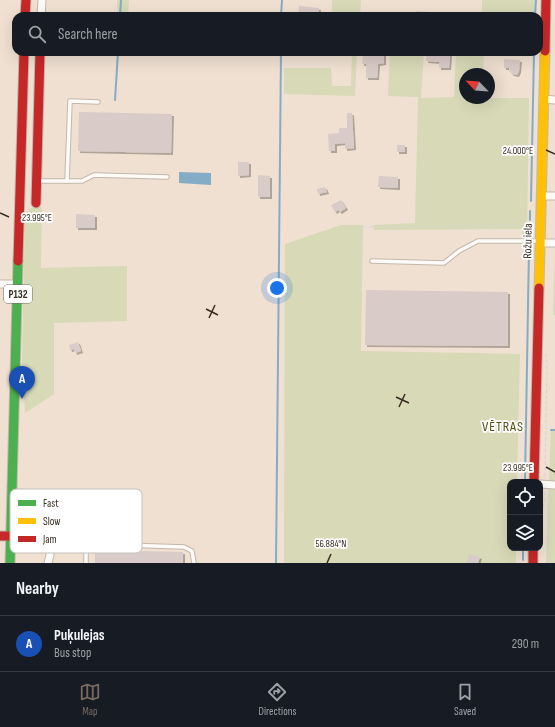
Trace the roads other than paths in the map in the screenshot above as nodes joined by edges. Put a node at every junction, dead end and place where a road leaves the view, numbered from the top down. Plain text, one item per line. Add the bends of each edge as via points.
1 (26, 0) edge
2 (42, 0) edge
3 (546, 0) edge
4 (26, 12) edge
5 (41, 12) edge
6 (543, 34) edge
7 (24, 56) edge
8 (40, 56) edge
9 (542, 56) edge
10 (543, 99) junction
11 (555, 100) edge
12 (98, 102) dead end
13 (167, 177) dead end
14 (37, 181) junction
15 (67, 181) junction
16 (541, 196) junction
17 (555, 196) edge
18 (36, 203) dead end
19 (540, 242) junction
20 (555, 243) edge
21 (372, 262) dead end
22 (0, 284) edge
23 (18, 284) junction
24 (534, 479) edge
25 (543, 484) edge
26 (555, 485) edge
27 (12, 489) edge
28 (142, 546) edge
29 (533, 551) edge
30 (10, 553) edge
31 (50, 553) edge
32 (10, 563) edge
33 (48, 563) edge
34 (194, 563) edge
35 (533, 563) edge

1 - 4 street
2 - 5 street
3 - 6 street, Rožu iela
7 - 23 street, P132
8 - 14 street
9 - 10 street, Rožu iela
10 - 11 street
10 - 16 street, Rožu iela
12 - 15 lane via 70,101
13 - 15 lane via 94,175 82,181
14 - 15 lane
14 - 18 street
16 - 17 street
16 - 19 street, Rožu iela
19 - 20 street
19 - 21 lane via 478,242 459,251 444,263
19 - 24 street, Rožu iela
22 - 23 street
23 - 27 street, P132
25 - 26 street
28 - 34 lane via 184,547 192,551
29 - 35 street
30 - 32 street, P132
31 - 33 street

